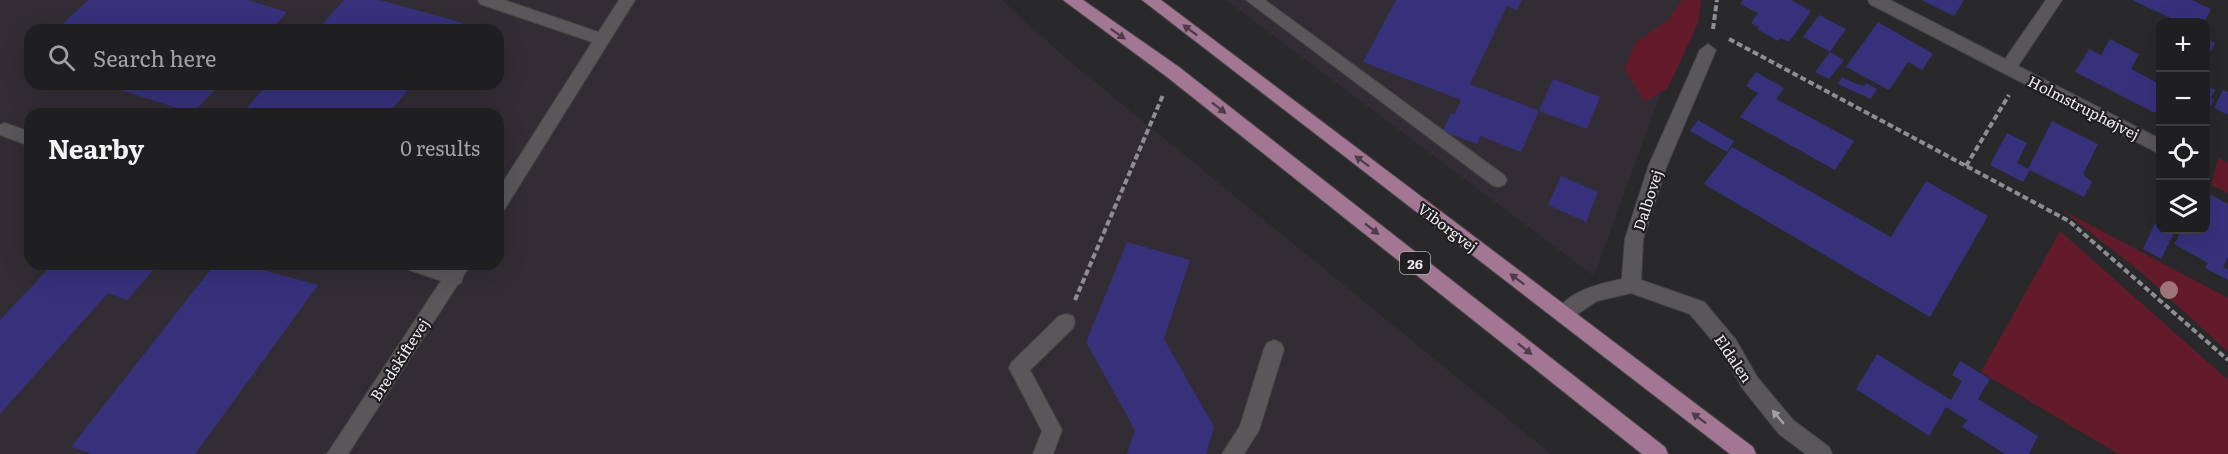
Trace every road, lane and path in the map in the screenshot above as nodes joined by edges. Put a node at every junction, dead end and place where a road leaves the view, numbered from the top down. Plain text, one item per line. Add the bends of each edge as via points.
1 (486, 0) edge
2 (627, 0) edge
3 (1071, 0) edge
4 (1150, 0) edge
5 (1254, 0) edge
6 (1717, 0) edge
7 (1876, 0) edge
8 (2054, 0) edge
9 (601, 39) junction
10 (1708, 50) dead end
11 (2014, 71) junction
12 (1173, 72) junction
13 (5, 130) dead end
14 (24, 137) edge
15 (2156, 145) edge
16 (1966, 166) junction
17 (1498, 180) dead end
18 (504, 195) edge
19 (458, 270) edge
20 (1631, 285) junction
21 (1564, 315) junction
22 (1066, 322) joint
23 (1274, 349) dead end
24 (2228, 360) edge
25 (337, 454) edge
26 (1043, 454) edge
27 (1232, 454) edge
28 (1658, 454) edge
29 (1746, 454) edge
30 (1822, 454) edge

1 - 9 street
2 - 9 street
3 -> 12 main road, 26
21 -> 4 main road, Viborgvej
5 - 17 street
6 - 16 path via 1713,30
7 - 11 street, Holmstruphøjvej
8 - 11 street
9 - 18 street
10 - 20 street, Dalbovej via 1654,175 1634,239
11 - 15 street, Holmstruphøjvej
11 - 16 path
12 - 22 path
12 -> 28 main road, 26
13 - 14 street
16 - 24 path via 2069,221
19 - 25 street, Bredskiftevej
20 - 21 street via 1592,294
30 -> 20 street, Eldalen via 1786,427 1749,383 1729,346 1696,308
29 -> 21 main road, Viborgvej
22 - 26 street via 1019,368 1052,430
23 - 27 street via 1249,430

